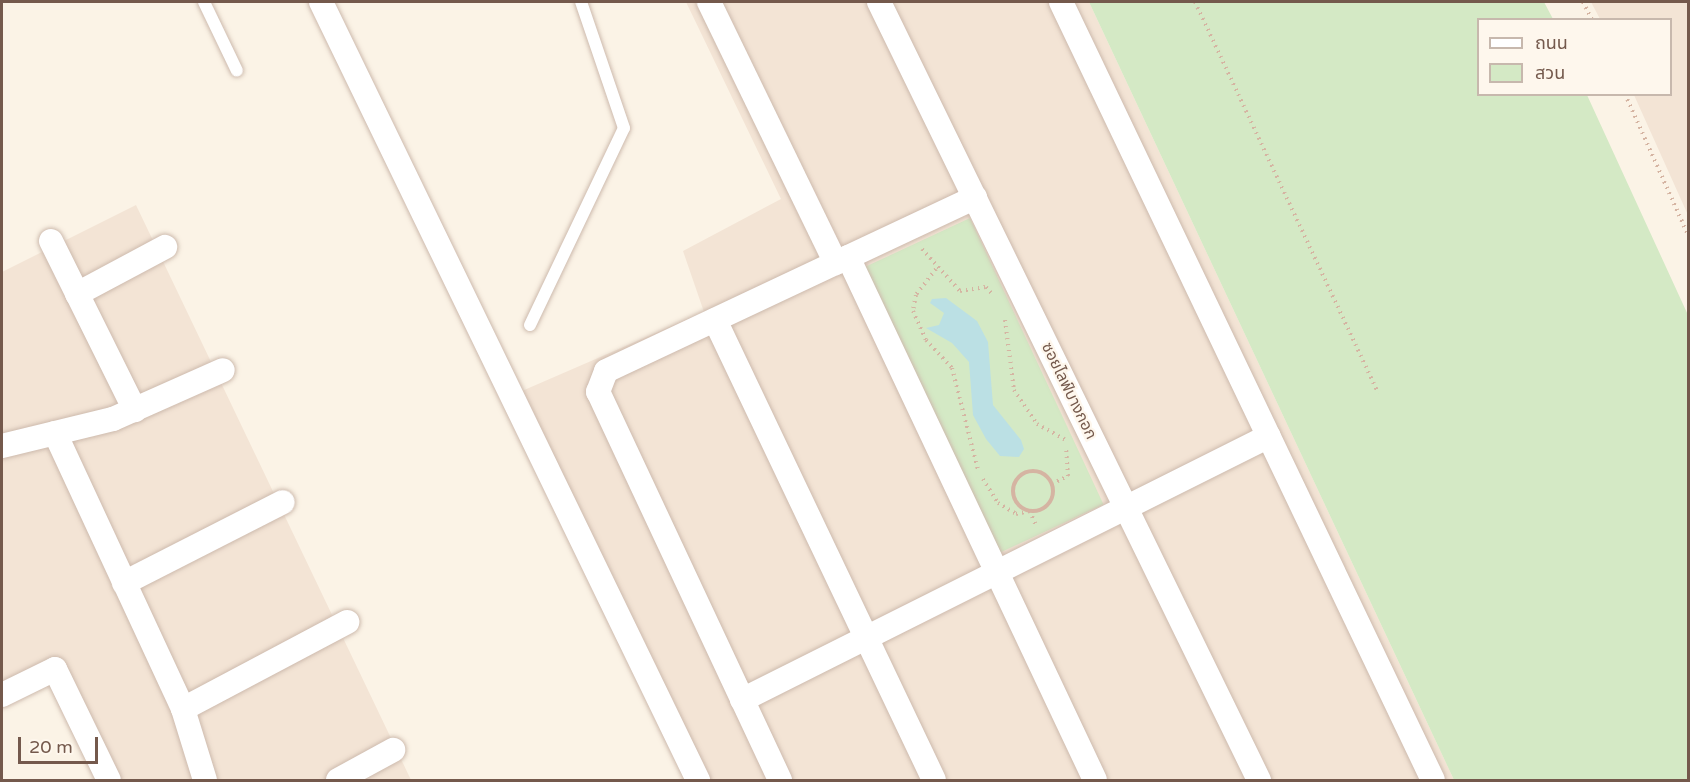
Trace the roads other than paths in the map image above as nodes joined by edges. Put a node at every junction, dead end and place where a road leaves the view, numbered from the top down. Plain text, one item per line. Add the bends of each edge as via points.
1 (204, 2) edge
2 (321, 2) edge
3 (581, 2) edge
4 (709, 2) edge
5 (879, 2) edge
6 (1062, 2) edge
7 (237, 72) dead end
8 (975, 197) junction
9 (51, 241) dead end
10 (165, 247) dead end
11 (842, 260) junction
12 (77, 294) junction
13 (715, 320) junction
14 (530, 325) dead end
15 (223, 370) dead end
16 (135, 410) junction
17 (55, 433) junction
18 (1269, 436) junction
19 (2, 445) edge
20 (283, 502) dead end
21 (1126, 508) junction
22 (995, 573) junction
23 (124, 583) junction
24 (347, 622) dead end
25 (866, 638) junction
26 (2, 695) edge
27 (742, 700) junction
28 (183, 709) junction
29 (393, 750) dead end
30 (109, 780) edge
31 (206, 780) edge
32 (338, 780) edge
33 (698, 780) edge
34 (780, 780) edge
35 (934, 780) edge
36 (1095, 780) edge
37 (1259, 780) edge
38 (1433, 780) edge

1 - 7 lane
2 - 33 street
3 - 14 lane via 624,128
4 - 11 street
5 - 8 street, ซอยไลฟ์บางกอก
6 - 18 street
8 - 11 street
8 - 21 street, ซอยไลฟ์บางกอก
9 - 12 street
10 - 12 street
11 - 13 street
11 - 22 street
12 - 16 street
13 - 25 street
13 - 27 street via 606,371 598,392
15 - 16 street
16 - 17 street
17 - 19 street
17 - 23 street
18 - 21 street
18 - 38 street
20 - 23 street
21 - 22 street
21 - 37 street, ซอยไลฟ์บางกอก
22 - 25 street
22 - 36 street
23 - 28 street
24 - 28 street
25 - 27 street
25 - 35 street
26 - 30 street via 55,669
27 - 34 street
28 - 31 street
29 - 32 street

